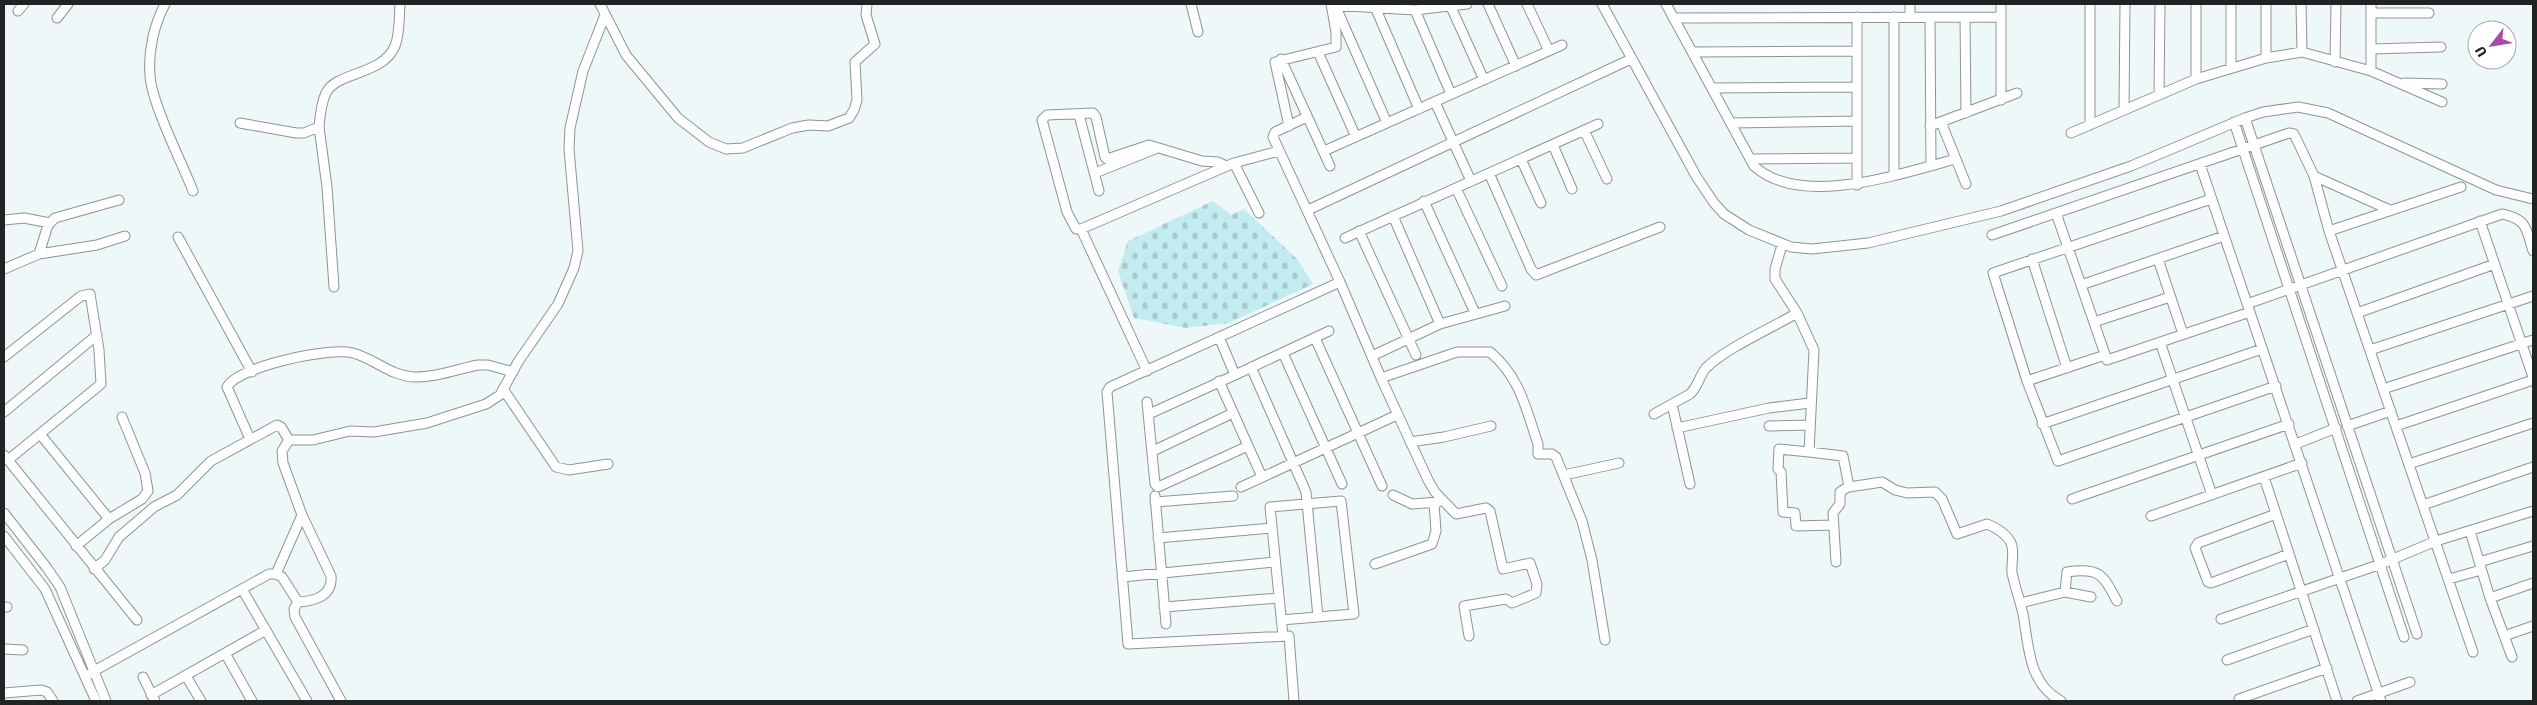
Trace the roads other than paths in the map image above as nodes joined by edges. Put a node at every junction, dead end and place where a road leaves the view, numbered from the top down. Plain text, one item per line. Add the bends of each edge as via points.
1 (68, 4) edge
2 (165, 4) edge
3 (400, 4) edge
4 (600, 4) edge
5 (867, 4) edge
6 (1191, 4) edge
7 (1467, 4) edge
8 (1488, 4) edge
9 (1527, 4) edge
10 (1602, 4) edge
11 (1666, 4) edge
12 (1910, 4) edge
13 (2090, 4) edge
14 (2125, 4) edge
15 (2160, 4) edge
16 (2196, 4) edge
17 (2231, 4) edge
18 (2266, 4) edge
19 (2301, 4) edge
20 (2336, 4) edge
21 (1332, 5) edge
22 (2001, 6) dead end
23 (1375, 7) junction
24 (1451, 7) junction
25 (2371, 8) edge
26 (1415, 10) junction
27 (2429, 13) dead end
28 (605, 15) junction
29 (1856, 17) junction
30 (1894, 17) junction
31 (1910, 17) junction
32 (1930, 17) junction
33 (1965, 17) junction
34 (2001, 17) junction
35 (57, 18) dead end
36 (1673, 18) junction
37 (1198, 32) dead end
38 (1562, 46) dead end
39 (2441, 47) dead end
40 (2371, 49) junction
41 (1549, 51) junction
42 (1318, 52) junction
43 (1692, 52) junction
44 (1856, 52) junction
45 (2302, 52) junction
46 (2266, 58) junction
47 (1281, 59) junction
48 (1631, 59) junction
49 (2336, 62) junction
50 (1516, 66) junction
51 (2230, 67) junction
52 (2371, 71) junction
53 (2196, 79) junction
54 (1484, 80) junction
55 (2399, 83) junction
56 (2442, 84) dead end
57 (1857, 87) junction
58 (1712, 88) junction
59 (2017, 93) dead end
60 (1451, 94) junction
61 (2160, 95) junction
62 (2000, 100) junction
63 (1435, 102) junction
64 (2442, 102) dead end
65 (1419, 108) junction
66 (2124, 110) junction
67 (1966, 113) junction
68 (1079, 115) junction
69 (1308, 117) junction
70 (2245, 118) junction
71 (1857, 121) junction
72 (1942, 122) junction
73 (2234, 122) junction
74 (240, 123) dead end
75 (1387, 123) junction
76 (1730, 123) junction
77 (1598, 124) dead end
78 (2090, 125) junction
79 (1288, 126) junction
80 (1930, 126) junction
81 (319, 127) junction
82 (1584, 130) junction
83 (2071, 133) dead end
84 (1356, 137) junction
85 (1454, 142) junction
86 (2253, 144) junction
87 (1553, 145) junction
88 (1158, 148) junction
89 (2244, 149) junction
90 (1278, 151) junction
91 (1324, 151) junction
92 (1857, 158) junction
93 (1750, 159) junction
94 (1956, 159) junction
95 (1521, 160) junction
96 (2200, 164) junction
97 (1230, 165) junction
98 (1330, 166) dead end
99 (1931, 166) junction
100 (1095, 173) junction
101 (1489, 174) junction
102 (1894, 175) junction
103 (2314, 176) junction
104 (1606, 179) dead end
105 (1471, 181) junction
106 (1966, 184) dead end
107 (1857, 185) junction
108 (2461, 187) dead end
109 (1456, 188) junction
110 (1572, 189) dead end
111 (194, 191) dead end
112 (1099, 191) dead end
113 (2211, 199) junction
114 (2533, 199) edge
115 (119, 200) dead end
116 (1424, 201) junction
117 (1541, 203) dead end
118 (1308, 210) junction
119 (2390, 210) junction
120 (1259, 213) dead end
121 (2056, 213) junction
122 (1393, 216) junction
123 (4, 220) edge
124 (2480, 221) junction
125 (50, 223) junction
126 (2529, 226) edge
127 (1660, 227) dead end
128 (1082, 229) junction
129 (1359, 231) junction
130 (2329, 231) junction
131 (1992, 235) dead end
132 (125, 236) dead end
133 (2224, 236) junction
134 (178, 238) dead end
135 (1345, 238) dead end
136 (1782, 245) junction
137 (2068, 247) junction
138 (2533, 251) edge
139 (39, 254) junction
140 (2032, 259) junction
141 (2158, 259) junction
142 (2495, 264) junction
143 (4, 269) edge
144 (2343, 270) junction
145 (1340, 282) junction
146 (2081, 285) junction
147 (2300, 285) junction
148 (1502, 286) dead end
149 (334, 287) dead end
150 (2290, 289) junction
151 (2533, 296) edge
152 (2170, 297) junction
153 (2508, 304) junction
154 (1504, 306) dead end
155 (2248, 308) junction
156 (1475, 313) junction
157 (2357, 313) junction
158 (1797, 314) junction
159 (2094, 322) junction
160 (1440, 324) junction
161 (1329, 331) dead end
162 (2183, 334) junction
163 (97, 335) junction
164 (1219, 337) junction
165 (1315, 338) junction
166 (1408, 338) junction
167 (2533, 340) edge
168 (2160, 342) junction
169 (2523, 344) junction
170 (2262, 349) junction
171 (2370, 350) junction
172 (1283, 353) junction
173 (1416, 355) dead end
174 (2105, 355) junction
175 (1372, 356) junction
176 (4, 357) edge
177 (1252, 367) junction
178 (2067, 368) junction
179 (1147, 371) junction
180 (252, 372) junction
181 (513, 372) junction
182 (1234, 375) junction
183 (1380, 378) junction
184 (2533, 379) edge
185 (2173, 380) junction
186 (1220, 381) junction
187 (2027, 381) junction
188 (2276, 386) junction
189 (2383, 389) junction
190 (503, 390) junction
191 (1147, 402) dead end
192 (1810, 403) junction
193 (1672, 404) junction
194 (2391, 411) junction
195 (4, 412) edge
196 (1233, 413) junction
197 (1149, 414) junction
198 (1654, 414) dead end
199 (1397, 415) junction
200 (122, 417) dead end
201 (2186, 418) junction
202 (2533, 423) edge
203 (2042, 424) junction
204 (2289, 424) junction
205 (1810, 425) junction
206 (1491, 426) dead end
207 (1769, 426) dead end
208 (2347, 426) junction
209 (2396, 426) junction
210 (1677, 428) junction
211 (2336, 428) junction
212 (1358, 433) junction
213 (40, 434) junction
214 (250, 439) junction
215 (289, 440) junction
216 (1410, 442) junction
217 (2296, 444) junction
218 (1248, 446) junction
219 (1325, 448) junction
220 (1153, 451) junction
221 (1809, 452) junction
222 (2199, 456) junction
223 (6, 457) edge
224 (1294, 463) junction
225 (1619, 463) dead end
226 (2302, 463) junction
227 (608, 464) dead end
228 (2409, 464) junction
229 (2533, 468) edge
230 (1564, 475) junction
231 (1262, 477) junction
232 (2264, 477) junction
233 (1342, 484) dead end
234 (1690, 484) dead end
235 (1382, 486) dead end
236 (1241, 487) dead end
237 (1848, 487) junction
238 (1393, 495) dead end
239 (2212, 495) junction
240 (1234, 496) dead end
241 (2072, 499) dead end
242 (1443, 501) junction
243 (1434, 503) junction
244 (1306, 504) junction
245 (2423, 505) junction
246 (2533, 511) edge
247 (4, 513) edge
248 (2276, 514) junction
249 (302, 515) junction
250 (2151, 516) dead end
251 (109, 519) junction
252 (1834, 525) junction
253 (1272, 528) junction
254 (2470, 531) junction
255 (4, 536) edge
256 (1158, 538) junction
257 (2436, 541) junction
258 (76, 546) junction
259 (2533, 546) edge
260 (2289, 554) junction
261 (2391, 560) junction
262 (1275, 562) junction
263 (1836, 562) dead end
264 (1375, 564) dead end
265 (2381, 564) junction
266 (2480, 566) junction
267 (94, 569) junction
268 (1161, 573) junction
269 (276, 574) junction
270 (1122, 577) junction
271 (2340, 579) junction
272 (2449, 579) junction
273 (2533, 584) edge
274 (242, 589) junction
275 (2065, 592) junction
276 (2303, 592) junction
277 (2091, 597) dead end
278 (1279, 598) junction
279 (2490, 598) junction
280 (2117, 601) dead end
281 (298, 602) junction
282 (2020, 603) junction
283 (1164, 607) junction
284 (1318, 617) junction
285 (2221, 619) dead end
286 (137, 620) dead end
287 (1281, 620) junction
288 (1166, 624) dead end
289 (2533, 626) edge
290 (2314, 629) junction
291 (266, 630) junction
292 (2417, 634) dead end
293 (1283, 636) junction
294 (1469, 636) dead end
295 (2504, 636) junction
296 (2404, 637) dead end
297 (1605, 640) dead end
298 (4, 649) edge
299 (23, 650) dead end
300 (2473, 652) dead end
301 (225, 653) junction
302 (2512, 658) dead end
303 (2227, 660) dead end
304 (2326, 668) junction
305 (89, 674) junction
306 (186, 676) junction
307 (143, 677) dead end
308 (2410, 682) dead end
309 (4, 693) edge
310 (2380, 697) edge
311 (153, 698) edge
312 (2240, 699) dead end
313 (53, 701) edge
314 (96, 701) edge
315 (106, 701) edge
316 (201, 701) edge
317 (252, 701) edge
318 (307, 701) edge
319 (341, 701) edge
320 (1294, 701) edge
321 (2061, 701) edge
322 (2338, 701) edge
323 (2357, 701) edge

1 - 35 street
2 - 111 street via 155,26 150,76 159,107
3 - 81 street via 395,46 370,70 333,84 326,93
4 - 28 street
5 - 28 street via 866,15 875,44 855,62 857,100 849,118 828,126 792,128 743,148 726,149 709,142 678,118 626,55
6 - 37 street
7 - 24 street
8 - 50 street
9 - 41 street
10 - 48 street
11 - 36 street
12 - 31 street
13 - 78 street
14 - 66 street
15 - 61 street
16 - 53 street
17 - 51 street
18 - 46 street
19 - 45 street
20 - 49 street
21 - 23 street
21 - 42 street via 1337,44 1332,49
21 - 75 street
22 - 34 street
23 - 26 street
23 - 65 street
24 - 26 street
24 - 54 street
25 - 27 street
25 - 40 street
26 - 60 street
28 - 181 street via 583,71 570,128 578,251 574,268 558,304
29 - 30 street
29 - 36 street
29 - 44 street
30 - 31 street
30 - 102 street
31 - 32 street
32 - 33 street
32 - 80 street
33 - 34 street
33 - 67 street
34 - 62 street
36 - 43 street
38 - 41 street
39 - 40 street
40 - 52 street
41 - 50 street
42 - 47 street
42 - 84 street
43 - 44 street
43 - 58 street
44 - 57 street
45 - 46 street
45 - 49 street
46 - 51 street
47 - 69 street
47 - 79 street via 1274,62
48 - 85 street
48 - 136 street via 1714,203 1738,224
49 - 52 street
50 - 54 street
51 - 53 street
52 - 55 street
53 - 61 street
54 - 60 street
55 - 56 street
55 - 64 street
57 - 58 street
57 - 71 street
58 - 76 street
59 - 62 street
60 - 63 street
61 - 66 street
62 - 67 street
63 - 65 street
63 - 85 street
65 - 75 street
66 - 78 street
67 - 72 street
68 - 88 street via 1092,113 1096,116 1106,158 1149,145
68 - 100 street
68 - 128 street via 1046,115 1042,120 1067,212 1074,227
69 - 79 street
69 - 91 street
70 - 73 street
70 - 86 street
70 - 114 street via 2298,107 2320,111 2342,118 2496,190
71 - 76 street
71 - 92 street
72 - 80 street
72 - 94 street
73 - 89 street
73 - 136 street via 2131,166 2001,211 1868,243 1812,249
74 - 81 street via 296,133
75 - 84 street
76 - 93 street
77 - 82 street
78 - 83 street
79 - 90 street via 1273,135
80 - 99 street
81 - 149 street via 328,187
82 - 87 street
82 - 104 street
84 - 91 street
85 - 105 street
85 - 118 street
86 - 89 street
86 - 103 street via 2294,134
86 - 147 street
87 - 95 street
87 - 110 street
88 - 97 street via 1202,161
88 - 100 street
89 - 96 street
89 - 150 street
90 - 97 street
90 - 118 street
91 - 98 street
92 - 93 street
92 - 107 street
93 - 107 street via 1761,172 1785,183
94 - 99 street
94 - 106 street
95 - 101 street
95 - 117 street
96 - 113 street
96 - 121 street
97 - 120 street
97 - 128 street
99 - 102 street
100 - 112 street
101 - 105 street
101 - 127 street via 1530,269 1536,275
102 - 107 street
103 - 119 street
103 - 130 street
105 - 109 street
108 - 119 street
109 - 116 street
109 - 148 street
113 - 133 street
113 - 137 street
115 - 125 street via 55,218
116 - 122 street
116 - 156 street
118 - 145 street
119 - 130 street
121 - 131 street
121 - 137 street
122 - 129 street
122 - 160 street
123 - 125 street via 24,218
124 - 126 street via 2502,214 2520,219
124 - 142 street
124 - 144 street
125 - 139 street
126 - 138 street
128 - 179 street
129 - 135 street
129 - 166 street
130 - 144 street
132 - 139 street via 97,245
133 - 141 street
133 - 155 street
134 - 180 street
136 - 158 street via 1775,279
137 - 140 street
137 - 146 street
139 - 143 street
140 - 178 street
140 - 187 street via 1993,273
141 - 146 street
141 - 152 street
142 - 153 street
142 - 157 street
144 - 147 street
144 - 157 street
145 - 164 street
145 - 175 street
146 - 159 street
147 - 150 street
147 - 208 street
150 - 155 street
150 - 211 street
151 - 153 street
152 - 159 street
152 - 162 street
153 - 169 street
153 - 171 street
154 - 156 street
155 - 162 street
155 - 170 street
156 - 160 street
157 - 171 street
158 - 192 street via 1814,350
158 - 193 street via 1718,359 1700,376 1695,390
159 - 174 street
160 - 166 street
161 - 165 street
162 - 168 street
163 - 176 street via 92,297 87,293
163 - 195 street
163 - 213 street via 101,384
164 - 179 street
164 - 182 street
165 - 172 street
165 - 212 street
166 - 173 street
166 - 175 street
167 - 169 street
168 - 174 street via 2111,360 2107,360
168 - 185 street
169 - 184 street
169 - 189 street
170 - 185 street
170 - 188 street
171 - 189 street
172 - 177 street
172 - 219 street
174 - 178 street
175 - 183 street
177 - 182 street
177 - 224 street
178 - 187 street
179 - 270 street via 1110,387 1107,392
180 - 181 street via 283,360 342,351 363,357 396,374 415,377 478,365
180 - 214 street via 232,381 227,387
181 - 190 street
182 - 186 street
183 - 199 street
183 - 230 street via 1457,352 1490,352 1514,378 1538,444 1538,454 1555,455
184 - 209 street
185 - 201 street
185 - 203 street
186 - 196 street
186 - 197 street
187 - 203 street
188 - 201 street
188 - 204 street
189 - 194 street
190 - 215 street via 486,404 427,423 374,432 350,431 313,440
190 - 227 street via 556,467 569,470
191 - 197 street
192 - 205 street
192 - 210 street via 1769,408
193 - 198 street
193 - 210 street
194 - 208 street
194 - 209 street
196 - 218 street
196 - 220 street
197 - 220 street
199 - 212 street
199 - 216 street
200 - 251 street via 145,473 148,491 142,499
201 - 203 street via 2058,461
201 - 222 street
202 - 228 street
204 - 217 street
204 - 222 street
205 - 207 street
205 - 221 street
206 - 216 street
208 - 261 street
209 - 228 street
210 - 234 street
211 - 217 street
211 - 265 street
212 - 219 street
212 - 235 street
213 - 223 street
213 - 251 street
214 - 215 street via 278,425
214 - 267 street via 211,461 177,495 154,507 119,537 106,560
215 - 249 street via 282,451 283,463
216 - 242 street via 1428,480
217 - 226 street
218 - 220 street via 1160,487 1155,484
218 - 231 street
219 - 224 street
219 - 233 street
221 - 237 street via 1843,456
221 - 252 street via 1779,449 1783,512 1795,513 1796,526
222 - 239 street
222 - 241 street
223 - 258 street
224 - 231 street
224 - 244 street via 1306,492
225 - 230 street
226 - 232 street
226 - 271 street
228 - 245 street
229 - 245 street
230 - 297 street via 1582,521 1592,560
231 - 236 street
232 - 239 street
232 - 248 street
237 - 252 street via 1839,494 1840,504 1832,514
237 - 282 street via 1882,482 1907,493 1936,492 1957,534 1987,524 2004,534 2012,545 2012,571
238 - 243 street via 1412,504
239 - 250 street
240 - 256 street via 1155,499
242 - 243 street
242 - 294 street via 1456,514 1486,508 1490,511 1504,569 1530,564 1538,584 1536,593 1512,603 1506,600 1464,606
243 - 264 street via 1436,531 1432,544
244 - 253 street via 1270,507
244 - 284 street
244 - 284 street via 1341,502 1354,614
245 - 257 street
246 - 254 street
247 - 305 street via 60,587
248 - 260 street
248 - 260 street via 2198,543 2195,548 2211,584
249 - 269 street
249 - 281 street via 332,584 329,591 320,597
251 - 258 street
252 - 263 street
253 - 256 street
253 - 262 street
254 - 257 street
254 - 266 street
255 - 305 street via 45,589
256 - 268 street
257 - 261 street
257 - 272 street
258 - 267 street
259 - 266 street
260 - 276 street
261 - 265 street
261 - 292 street
262 - 268 street
262 - 278 street
265 - 271 street
265 - 296 street
266 - 272 street
266 - 279 street
267 - 286 street
268 - 270 street
268 - 283 street
269 - 274 street via 269,574
269 - 281 street via 282,577
270 - 293 street via 1128,644
271 - 276 street
271 - 310 street
272 - 300 street
273 - 279 street
274 - 291 street
274 - 305 street
275 - 277 street
275 - 280 street via 2067,572 2100,573
275 - 282 street
276 - 285 street
276 - 290 street
278 - 283 street
278 - 287 street
279 - 295 street
281 - 319 street via 294,609 295,618
282 - 321 street via 2030,660 2043,687
283 - 288 street
284 - 287 street
287 - 293 street
289 - 295 street
290 - 303 street
290 - 304 street
291 - 301 street
291 - 318 street
293 - 320 street via 1289,636
295 - 302 street
298 - 299 street
301 - 306 street
301 - 317 street
304 - 312 street
304 - 322 street
305 - 314 street
305 - 315 street
306 - 311 street
306 - 316 street
307 - 311 street
308 - 310 street
309 - 313 street via 41,690 47,692
310 - 323 street

